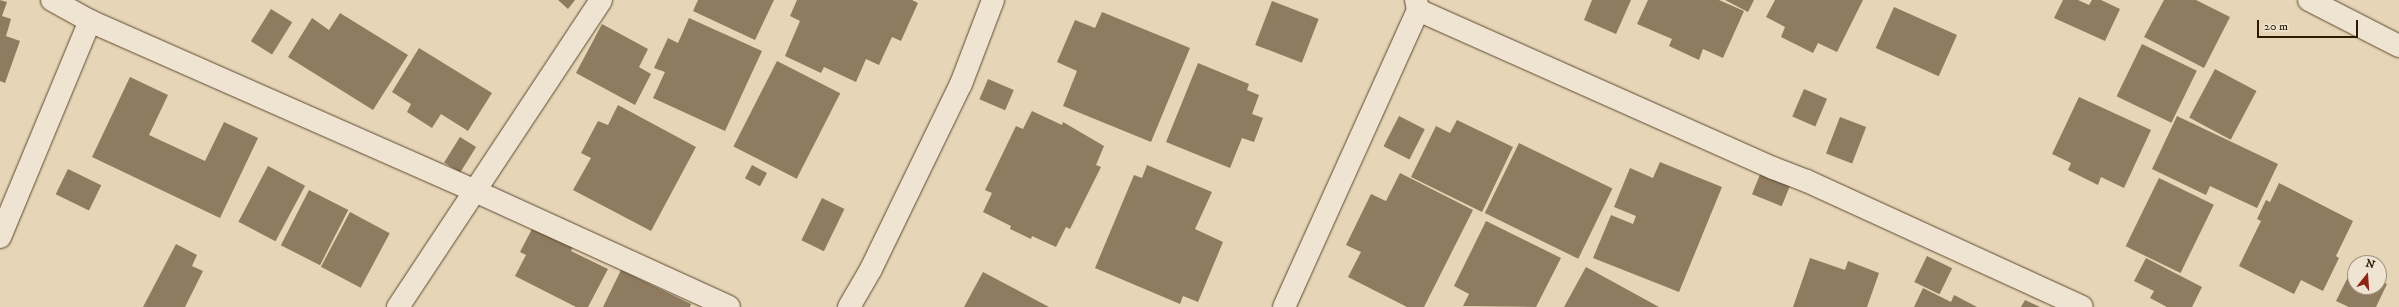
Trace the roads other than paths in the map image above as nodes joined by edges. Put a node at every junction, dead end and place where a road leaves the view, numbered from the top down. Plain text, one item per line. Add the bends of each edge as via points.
1 (52, 0) edge
2 (601, 0) edge
3 (993, 0) edge
4 (2309, 0) edge
5 (1417, 5) edge
6 (90, 21) junction
7 (2399, 46) edge
8 (475, 191) junction
9 (0, 237) edge
10 (2075, 305) edge
11 (398, 307) edge
12 (729, 307) edge
13 (849, 307) edge
14 (1284, 307) edge

1 - 6 street
2 - 8 street
3 - 13 street via 961,84 872,269
4 - 7 street
5 - 10 street
5 - 14 street
6 - 8 street
6 - 9 street
8 - 11 street
8 - 12 street

